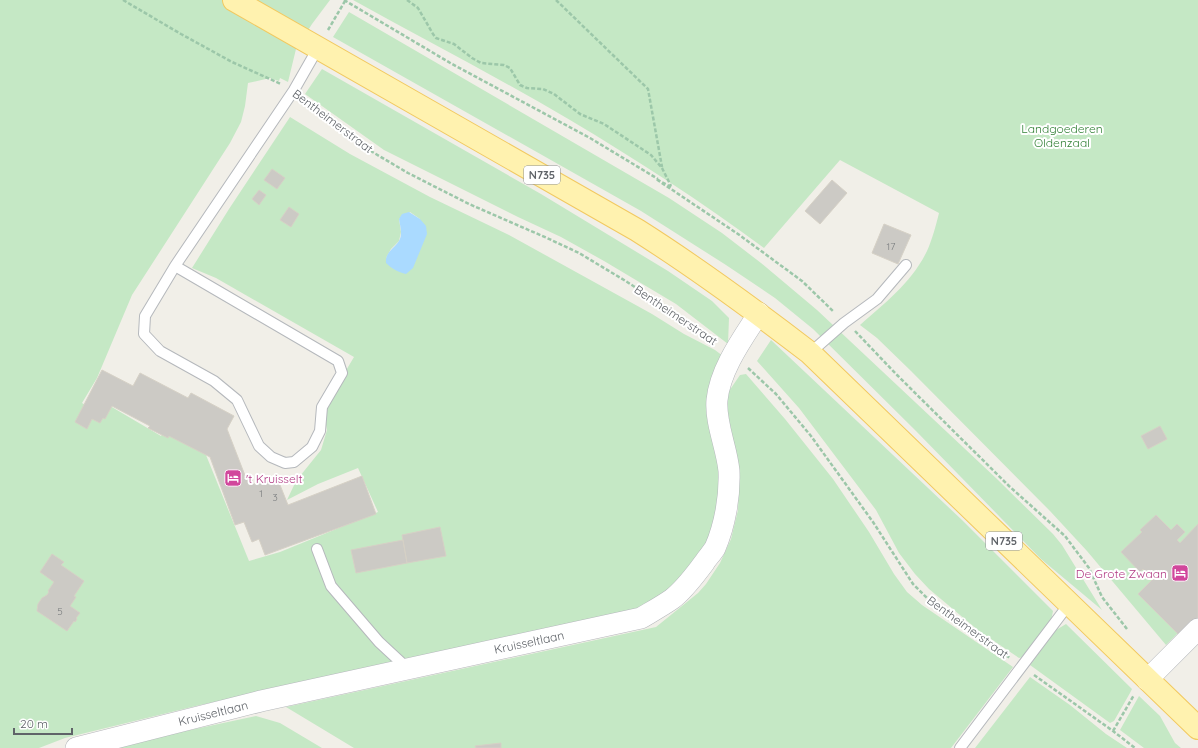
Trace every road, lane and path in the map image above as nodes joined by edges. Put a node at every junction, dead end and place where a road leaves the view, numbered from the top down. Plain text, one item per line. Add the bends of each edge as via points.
1 (123, 0) edge
2 (234, 0) edge
3 (407, 0) edge
4 (556, 0) edge
5 (344, 1) edge
6 (318, 48) junction
7 (294, 90) junction
8 (662, 168) junction
9 (671, 187) junction
10 (906, 265) dead end
11 (175, 266) junction
12 (759, 313) junction
13 (844, 323) junction
14 (810, 353) junction
15 (733, 354) junction
16 (317, 549) dead end
17 (1069, 604) junction
18 (1198, 630) edge
19 (1130, 631) dead end
20 (1021, 666) junction
21 (407, 668) junction
22 (1147, 680) junction
23 (1198, 728) edge
24 (1113, 731) junction
25 (76, 748) edge
26 (960, 748) edge
27 (1135, 748) edge

1 - 7 path, Bentheimerstraat via 232,62
2 - 6 main road, N735
3 - 8 path via 418,8 436,38 454,44 481,63 510,68 520,85 543,89 554,94 580,114 604,124 651,154
4 - 8 path via 648,89
5 - 6 path
5 - 9 path via 452,64 590,138
6 - 7 lane
6 - 12 main road, N735 via 637,230 684,259
7 - 11 lane
7 - 15 path, Bentheimerstraat via 364,147 469,204 578,253 692,324
8 - 9 path
9 - 13 path via 656,179 802,281
10 - 13 lane via 877,299
11 - 11 lane via 145,316 144,334 160,351 214,381 237,400 259,446 271,457 285,463 294,462 312,447 320,431 322,407 342,373 338,361
12 - 14 main road, N735
12 - 15 street, Kruisseltlaan
13 - 14 lane
13 - 19 path via 853,329 1009,486 1065,536 1089,568 1102,598
14 - 17 main road, N735
15 - 20 path, Bentheimerstraat via 776,394 811,436 873,522 913,584 931,602
15 - 21 street, Kruisseltlaan via 719,386 717,401 729,471 724,519 714,549 688,584 641,618
16 - 21 lane via 331,586 379,642
17 - 20 lane
17 - 22 main road, N735
18 - 22 street
20 - 24 path, Bentheimerstraat
20 - 26 lane
21 - 25 street, Kruisseltlaan via 261,700
22 - 23 main road, N735
22 - 24 path via 1131,698
24 - 27 path, Bentheimerstraat

